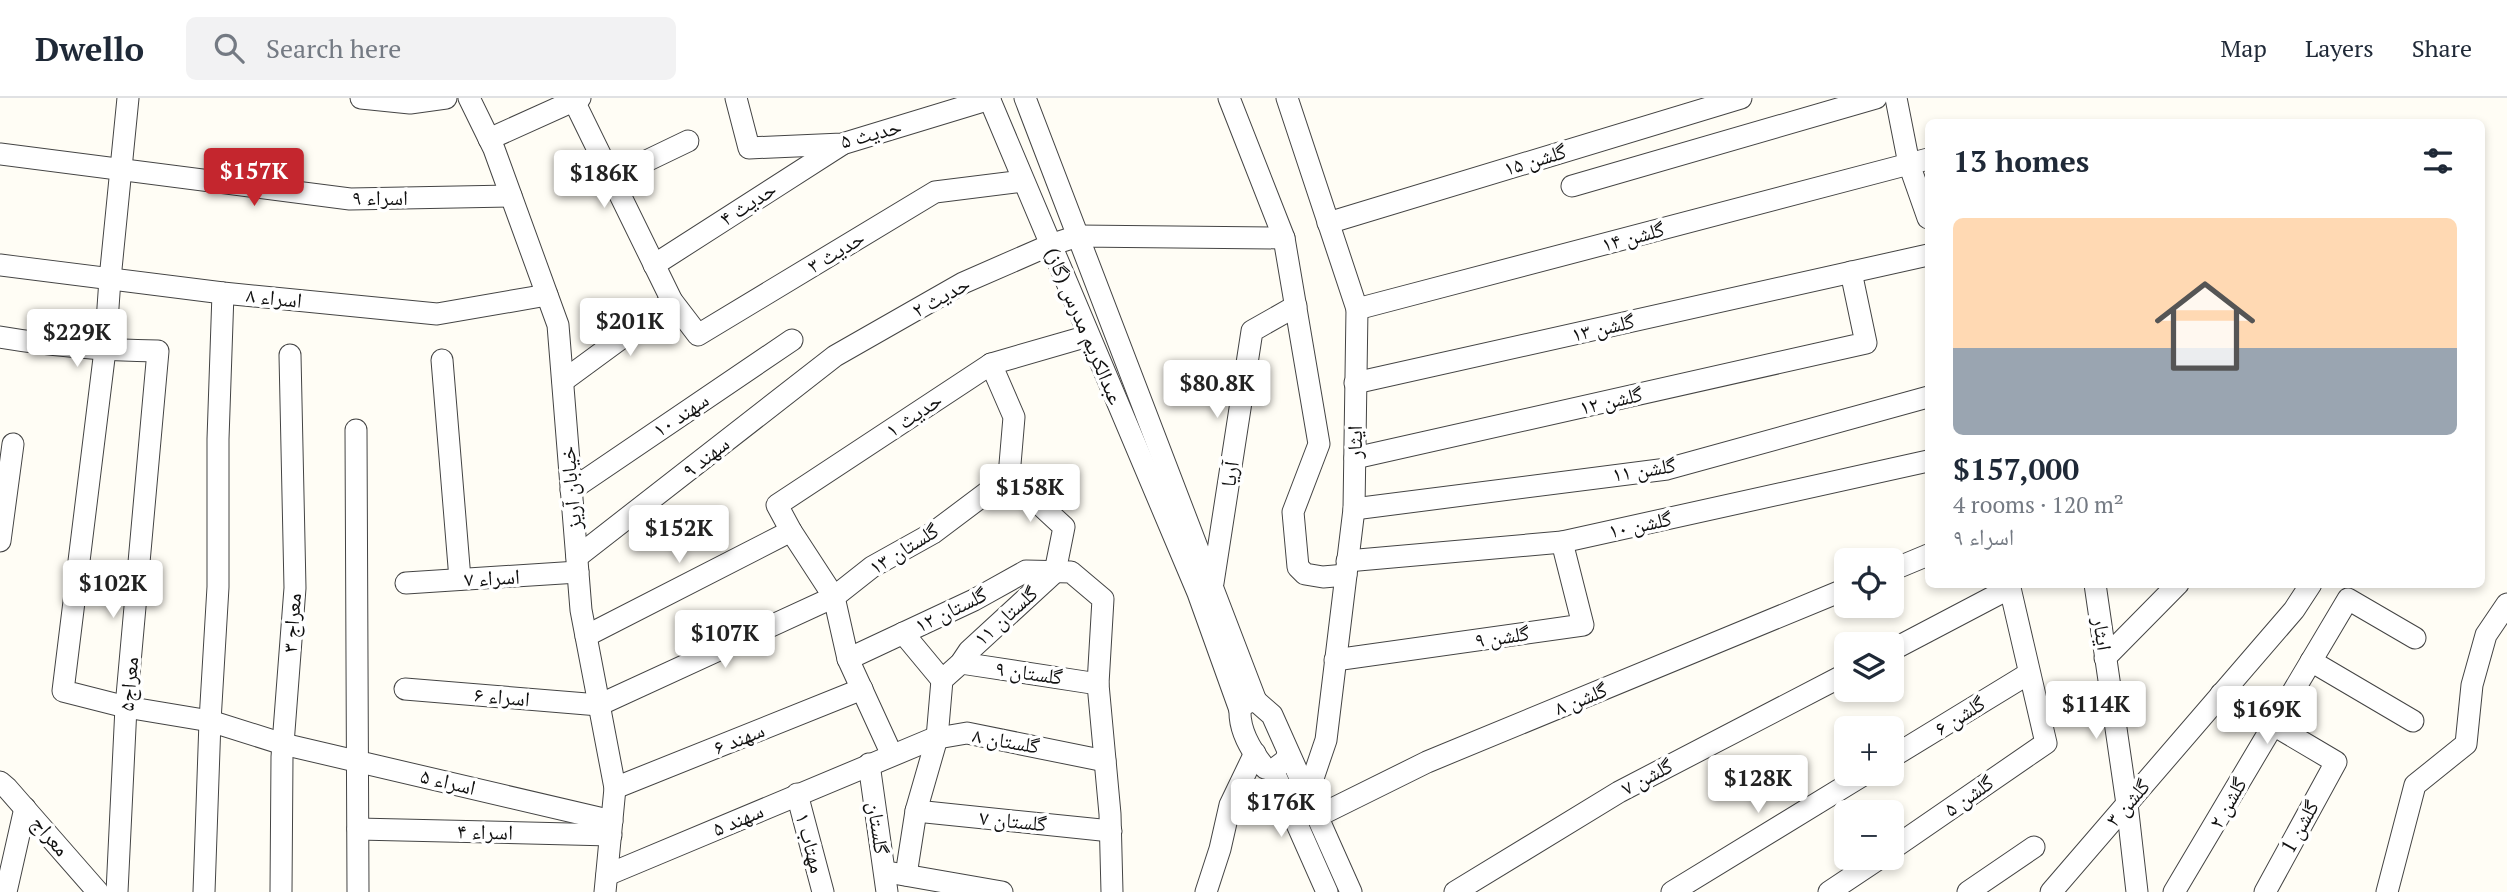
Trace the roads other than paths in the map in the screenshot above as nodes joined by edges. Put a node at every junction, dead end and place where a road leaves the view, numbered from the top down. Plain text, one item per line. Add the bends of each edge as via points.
1 (128, 98) edge
2 (361, 98) edge
3 (446, 98) edge
4 (469, 98) edge
5 (736, 98) edge
6 (1229, 98) edge
7 (1287, 98) edge
8 (1741, 98) edge
9 (1876, 98) edge
10 (1896, 98) edge
11 (577, 99) edge
12 (990, 99) edge
13 (1031, 101) edge
14 (489, 139) junction
15 (688, 141) dead end
16 (842, 144) junction
17 (0, 154) edge
18 (1919, 162) edge
19 (121, 169) junction
20 (611, 178) junction
21 (1023, 181) junction
22 (1572, 186) dead end
23 (511, 196) junction
24 (1925, 199) edge
25 (1328, 223) junction
26 (1078, 236) junction
27 (1283, 238) junction
28 (1050, 245) junction
29 (1925, 256) edge
30 (0, 265) edge
31 (654, 265) junction
32 (1851, 272) junction
33 (110, 279) junction
34 (223, 293) junction
35 (547, 295) junction
36 (672, 301) junction
37 (1296, 306) junction
38 (1357, 309) junction
39 (1088, 336) junction
40 (0, 337) edge
41 (792, 340) dead end
42 (105, 350) junction
43 (290, 355) dead end
44 (835, 356) joint
45 (442, 360) dead end
46 (990, 364) junction
47 (563, 381) junction
48 (1355, 383) junction
49 (1925, 398) edge
50 (356, 430) dead end
51 (13, 444) dead end
52 (1355, 458) junction
53 (1925, 462) edge
54 (1009, 476) junction
55 (571, 490) junction
56 (1353, 509) junction
57 (791, 531) junction
58 (0, 541) edge
59 (1562, 542) junction
60 (1925, 556) edge
61 (577, 565) junction
62 (1904, 565) edge
63 (1346, 568) junction
64 (1055, 572) junction
65 (460, 579) junction
66 (406, 583) dead end
67 (1212, 585) junction
68 (2096, 588) edge
69 (2174, 588) edge
70 (2308, 588) edge
71 (1834, 594) edge
72 (834, 597) junction
73 (2507, 604) edge
74 (903, 633) junction
75 (586, 636) junction
76 (2415, 638) dead end
77 (1904, 644) edge
78 (2105, 658) junction
79 (848, 659) junction
80 (1335, 660) junction
81 (2311, 661) junction
82 (961, 663) junction
83 (2028, 674) junction
84 (943, 680) junction
85 (1834, 680) edge
86 (1098, 684) junction
87 (405, 689) dead end
88 (862, 689) junction
89 (2221, 694) junction
90 (599, 705) junction
91 (1248, 706) junction
92 (126, 707) junction
93 (210, 721) junction
94 (2413, 721) dead end
95 (2273, 725) junction
96 (937, 738) junction
97 (283, 744) junction
98 (1904, 750) edge
99 (1289, 752) junction
100 (1255, 753) junction
101 (892, 755) junction
102 (358, 761) junction
103 (1105, 761) junction
104 (869, 764) junction
105 (1273, 770) junction
106 (0, 782) edge
107 (1846, 786) edge
108 (615, 788) junction
109 (1308, 793) junction
110 (797, 794) junction
111 (2127, 804) junction
112 (25, 808) junction
113 (916, 811) junction
114 (1318, 816) junction
115 (611, 828) junction
116 (358, 829) junction
117 (1111, 831) junction
118 (1904, 841) edge
119 (2034, 847) dead end
120 (1862, 870) edge
121 (906, 875) junction
122 (885, 881) edge
123 (606, 883) edge
124 (6, 892) edge
125 (98, 892) edge
126 (117, 892) edge
127 (204, 892) edge
128 (281, 892) edge
129 (358, 892) edge
130 (823, 892) edge
131 (1002, 892) edge
132 (1112, 892) edge
133 (1206, 892) edge
134 (1326, 892) edge
135 (1351, 892) edge
136 (1455, 892) edge
137 (1672, 892) edge
138 (1829, 892) edge
139 (1968, 892) edge
140 (2051, 892) edge
141 (2137, 892) edge
142 (2174, 892) edge
143 (2265, 892) edge
144 (2387, 892) edge

1 - 19 street
2 - 3 street via 410,103
4 - 14 street, خیابان آریز
5 - 16 street, حدیث ۵ via 750,148
6 - 27 street
7 - 25 street, ایثار
8 - 25 street, گلشن ۱۵
9 - 22 street
10 - 18 street
11 - 14 street
11 - 20 street
12 - 16 street, حدیث ۵
12 - 21 street, عبدالکریم مدرس (گاز)
13 - 26 street, عبدالکریم مدرس (گاز)
14 - 23 street, خیابان آریز
15 - 20 street
16 - 31 street, حدیث ۴
17 - 19 street, اسراء ۹
18 - 24 street
18 - 38 street, گلشن ۱۴
19 - 23 street, اسراء ۹ via 350,199
19 - 33 street
20 - 31 street
21 - 28 street, عبدالکریم مدرس (گاز)
21 - 36 street, حدیث ۳ via 935,192 698,335
23 - 35 street, خیابان آریز
25 - 38 street, ایثار
26 - 27 street, حدیث ۲
26 - 28 street, حدیث ۲
26 - 67 street, عبدالکریم مدرس (گاز)
27 - 37 street
28 - 39 street, عبدالکریم مدرس (گاز)
28 - 44 street, حدیث ۲ via 964,283
29 - 32 street, گلشن ۱۳
30 - 33 street, اسراء ۸
31 - 36 street
32 - 48 street, گلشن ۱۳
32 - 52 street, گلشن ۱۲ via 1866,343
33 - 34 street, اسراء ۸
33 - 42 street
34 - 35 street, اسراء ۸ via 437,314
34 - 93 street via 218,587
35 - 47 street, خیابان آریز via 558,325
36 - 47 street
37 - 63 street, گلشن ۱۰ via 1319,444 1293,512 1298,567 1305,574 1323,577
37 - 67 street, آریا via 1252,331
38 - 48 street, ایثار
39 - 46 street, حدیث ۱
39 - 91 street, عبدالکریم مدرس (گاز)
40 - 42 street
41 - 55 street, سهند ۱۰
42 - 92 street, اسراء ۵ via 63,691
42 - 92 street, معراج۵ via 158,351
43 - 97 street, معراج ۳ via 295,588
44 - 61 street, سهند ۹
45 - 65 street
46 - 54 street via 1014,417
46 - 57 street, حدیث ۱ via 777,505
47 - 55 street, خیابان آریز
48 - 52 street, ایثار
49 - 56 street, گلشن ۱۱ via 1667,469
50 - 102 street
51 - 58 street
52 - 56 street, ایثار
53 - 59 street, گلشن ۱۰
54 - 64 street via 1064,527
54 - 72 street, گلستان ۱۳ via 933,533 872,567
55 - 61 street, خیابان آریز
56 - 63 street, ایثار
57 - 72 street
57 - 75 street
59 - 63 street, گلشن ۱۰
59 - 80 street, گلشن ۹ via 1583,625
60 - 62 street
61 - 65 street, اسراء ۷
61 - 75 street, خیابان آریز
63 - 80 street, ایثار
64 - 74 street, گلستان ۱۲ via 1026,571
64 - 82 street, گلستان ۱۱
64 - 86 street via 1071,572 1103,599
65 - 66 street, اسراء ۷
67 - 91 street, عبدالکریم مدرس (گاز)
68 - 78 street, ایثار
69 - 78 street
70 - 89 street, گلشن ۳
71 - 114 street, گلشن ۸ via 1427,762
72 - 79 street
72 - 90 street, گلستان ۱۳
73 - 144 street via 2486,635 2472,685 2466,744 2415,785
74 - 79 street, گلستان ۱۲
74 - 84 street
75 - 90 street, خیابان آریز
76 - 81 street, گلشن ۲ via 2348,599
77 - 83 street via 2010,589
78 - 111 street, ایثار
79 - 88 street
80 - 109 street, ایثار via 1325,740
81 - 94 street
81 - 95 street, گلشن ۲
82 - 84 street, گلستان ۱۱
82 - 86 street, گلستان ۹
83 - 98 street, گلشن ۶
83 - 118 street, گلشن ۵ via 2046,743
84 - 96 street
85 - 136 street, گلشن ۷ via 1619,792
86 - 103 street
87 - 90 street, اسراء ۶
88 - 101 street
88 - 108 street, سهند ۶
89 - 95 street
89 - 111 street, گلشن ۳
90 - 108 street, خیابان آریز
91 - 99 street via 1272,715
91 - 100 street via 1242,728
92 - 93 street, اسراء ۵
92 - 126 street, معراج۵
93 - 97 street, اسراء ۵
93 - 127 street
95 - 142 street, گلشن ۲
95 - 143 street, گلشن 1 via 2336,762
96 - 101 street, گلستان ۸
96 - 103 street, گلستان ۸ via 967,733
96 - 113 street
97 - 102 street, اسراء ۵
97 - 128 street, معراج ۳
99 - 105 street
99 - 109 street
100 - 105 street via 1265,768
100 - 133 street via 1230,805
101 - 104 street, گلستان ۸
102 - 115 street, اسراء ۵
102 - 116 street
103 - 117 street
104 - 110 street, سهند ۵
104 - 122 street, گلستان
105 - 134 street
106 - 112 street, معراج
107 - 137 street
108 - 115 street, خیابان آریز
109 - 114 street
110 - 123 street, سهند ۵
110 - 130 street, مهتاب ۱
111 - 140 street, گلشن ۳
111 - 141 street, ایثار
112 - 124 street
112 - 125 street, معراج
113 - 117 street, گلستان ۷
113 - 121 street
114 - 135 street
115 - 116 street, اسراء ۴
115 - 123 street, خیابان آریز
116 - 129 street
117 - 132 street
119 - 139 street
120 - 138 street
121 - 122 street
121 - 131 street

